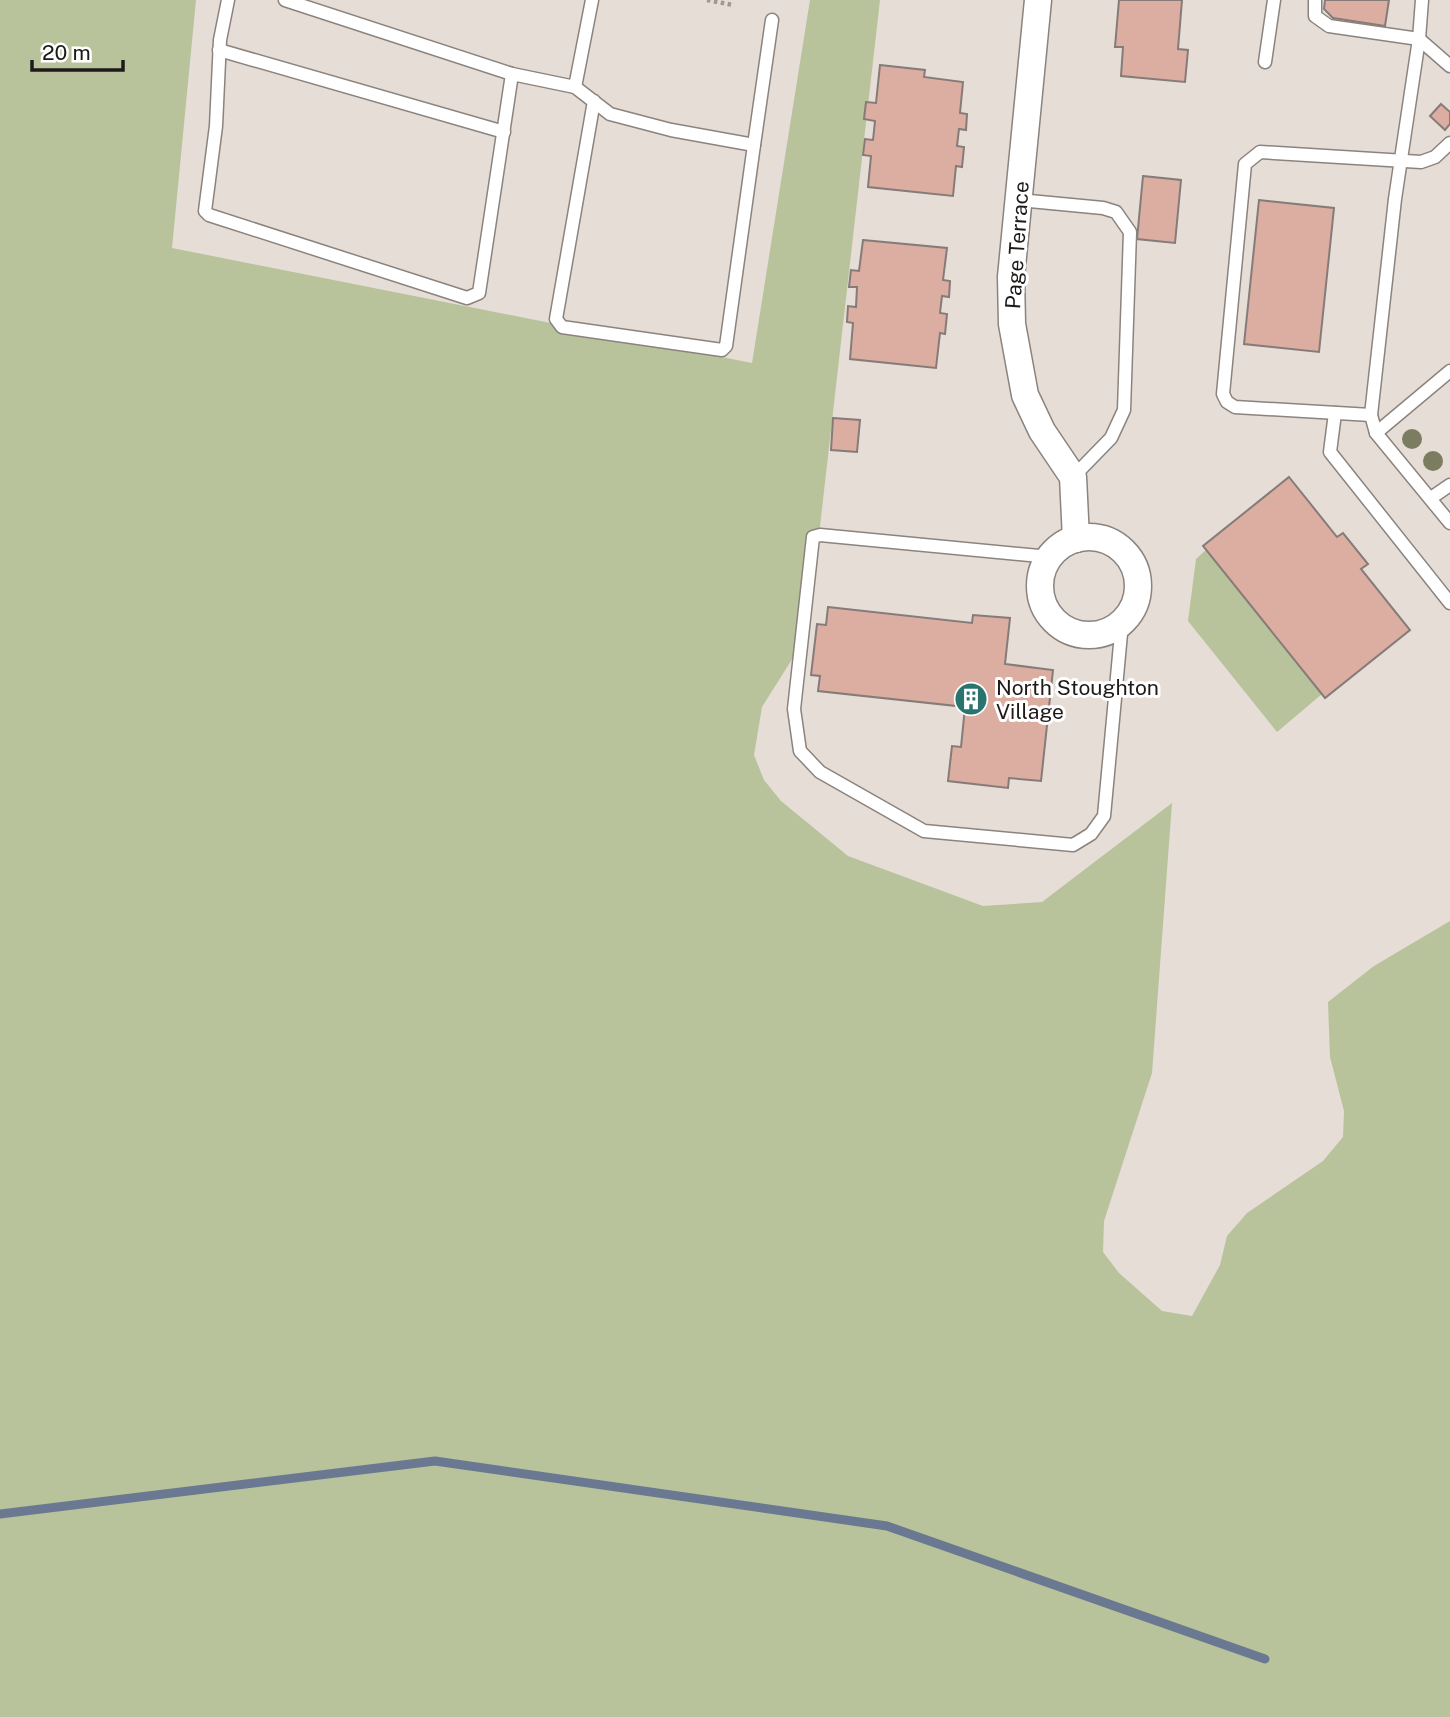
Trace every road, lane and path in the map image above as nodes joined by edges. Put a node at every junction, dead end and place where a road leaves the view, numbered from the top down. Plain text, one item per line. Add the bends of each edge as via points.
1 (229, 0) edge
2 (285, 0) edge
3 (592, 0) edge
4 (708, 0) edge
5 (1038, 0) edge
6 (1274, 0) edge
7 (1315, 0) edge
8 (1422, 0) edge
9 (733, 5) dead end
10 (772, 20) dead end
11 (1419, 39) junction
12 (219, 50) junction
13 (1265, 62) dead end
14 (1450, 66) edge
15 (512, 74) junction
16 (575, 86) junction
17 (594, 102) junction
18 (504, 132) junction
19 (1450, 144) edge
20 (754, 145) junction
21 (1401, 160) junction
22 (1018, 200) junction
23 (1450, 371) edge
24 (1335, 413) junction
25 (1371, 415) junction
26 (1376, 433) junction
27 (1073, 477) junction
28 (1450, 485) edge
29 (1431, 498) junction
30 (1450, 523) edge
31 (1076, 539) junction
32 (1050, 557) junction
33 (1450, 603) edge
34 (1122, 623) junction

1 - 12 lane
2 - 15 lane
3 - 16 lane
4 - 9 path
5 - 22 street, Page Terrace
6 - 13 lane
7 - 11 lane via 1315,16 1329,26
8 - 11 lane
10 - 20 lane
11 - 14 lane
11 - 21 lane
12 - 18 lane
12 - 18 lane via 216,126 204,205 209,215 467,299 479,293
15 - 16 lane
15 - 18 lane
16 - 17 lane
17 - 20 lane via 610,114
17 - 20 lane via 556,319 562,327 722,351
19 - 21 lane via 1428,161
21 - 24 lane via 1260,152 1245,164 1223,394 1235,407
21 - 25 lane
22 - 27 street, Page Terrace via 1011,277 1018,368 1032,413
22 - 27 lane via 1103,208 1116,212 1130,232 1124,410 1111,438
23 - 26 lane
24 - 25 lane
24 - 33 lane via 1330,452
25 - 26 lane
26 - 29 lane
27 - 31 street
28 - 29 lane
29 - 30 lane
31 - 32 street
31 - 34 street via 1108,541 1133,563 1138,595
32 - 34 street via 1040,588 1043,603 1057,622 1077,634 1093,635
32 - 34 lane via 813,537 794,709 800,751 820,772 923,831 1073,845 1091,834 1104,816

